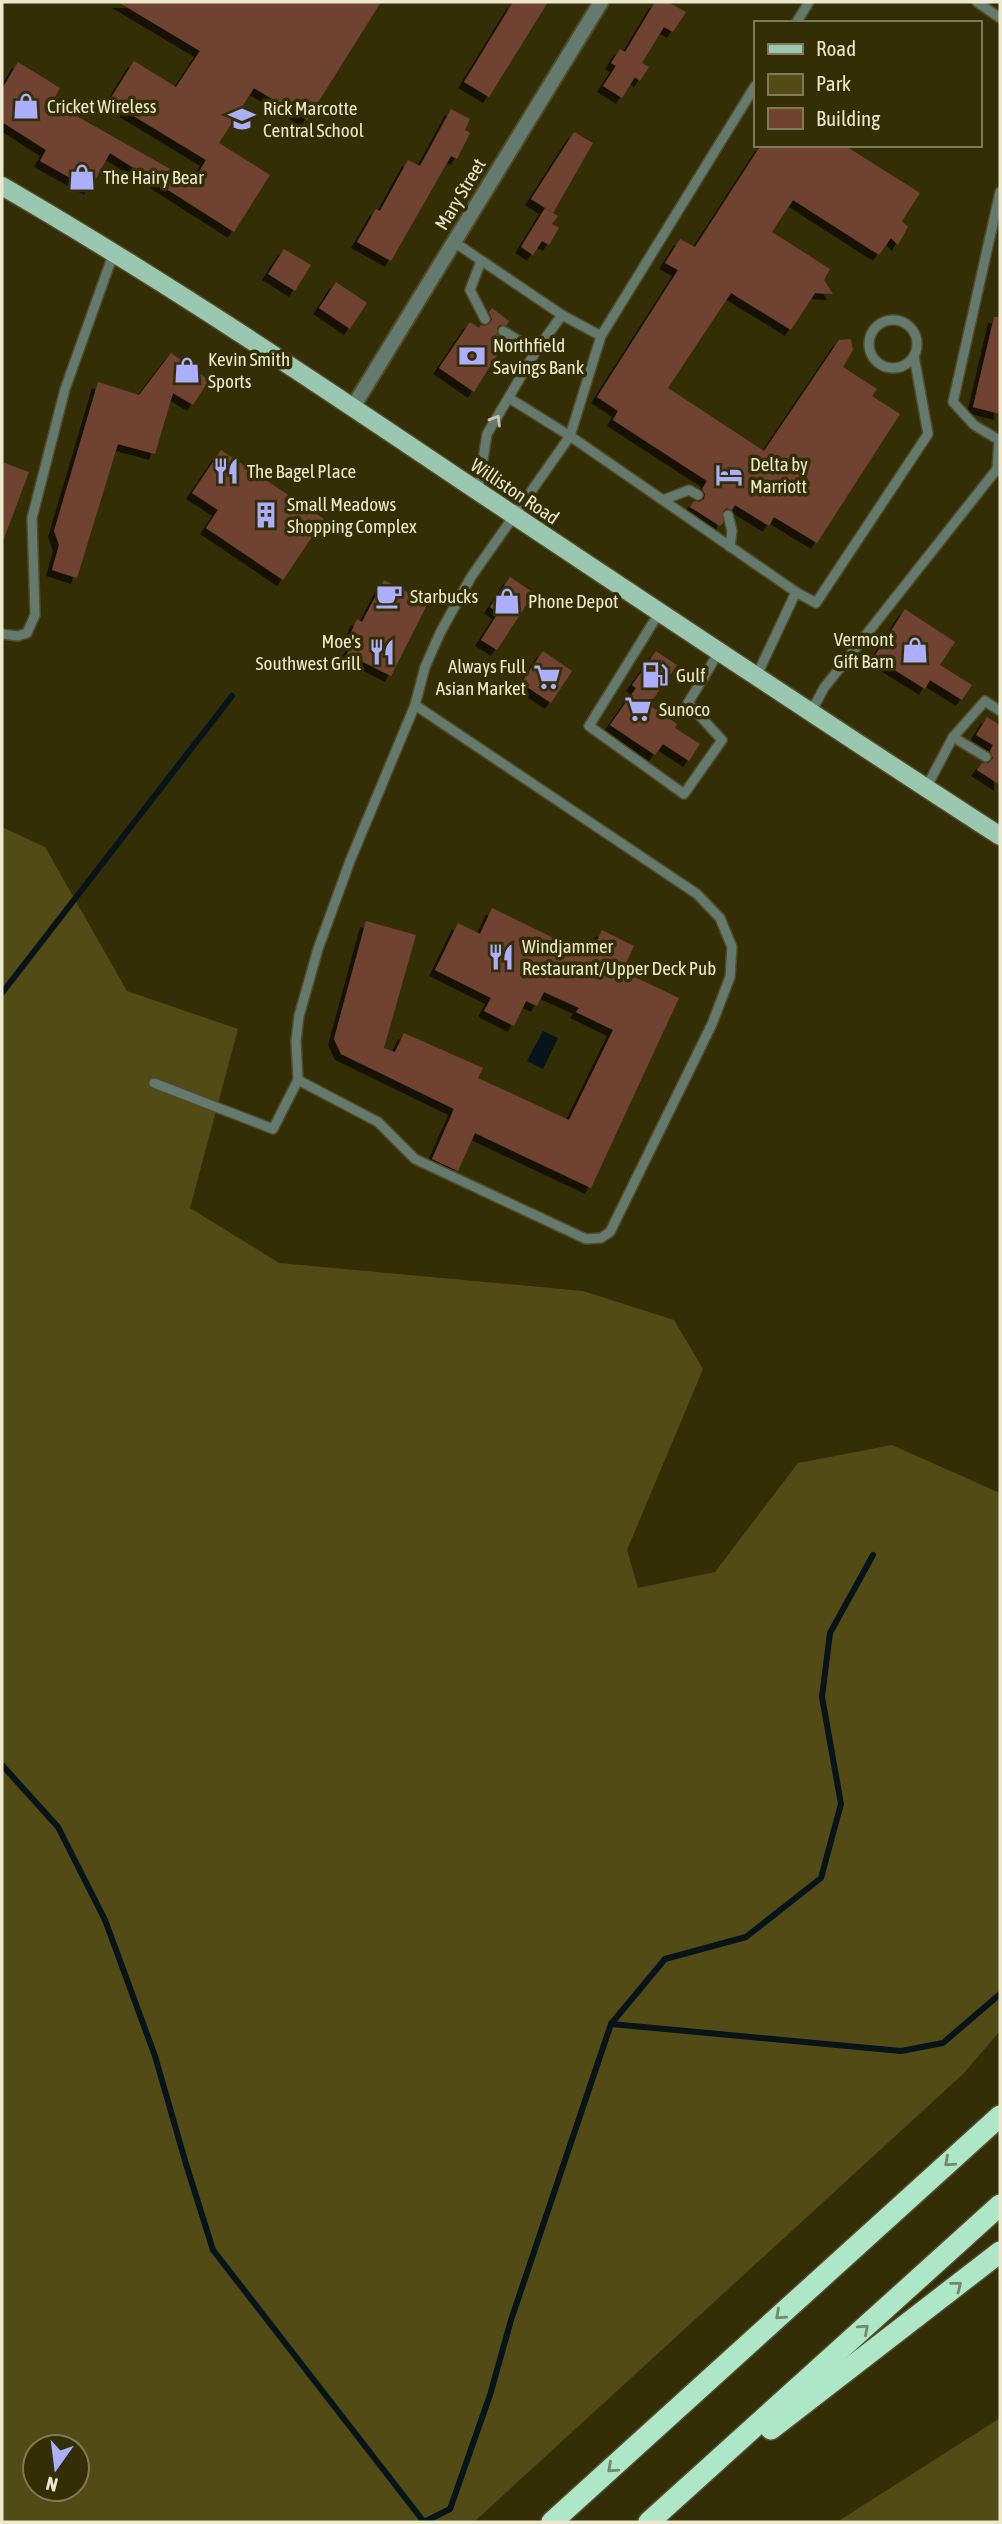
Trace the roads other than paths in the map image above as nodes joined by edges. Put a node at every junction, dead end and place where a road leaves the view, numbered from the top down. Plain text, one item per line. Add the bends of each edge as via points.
1 (601, 2) edge
2 (809, 2) edge
3 (977, 2) edge
4 (1000, 18) edge
5 (797, 21) edge
6 (754, 88) edge
7 (2, 186) edge
8 (1000, 192) edge
9 (454, 242) junction
10 (114, 252) junction
11 (481, 261) junction
12 (562, 315) junction
13 (485, 318) dead end
14 (503, 331) dead end
15 (601, 337) junction
16 (536, 351) junction
17 (914, 356) junction
18 (509, 398) junction
19 (353, 407) junction
20 (570, 436) junction
21 (1000, 440) edge
22 (998, 470) edge
23 (478, 491) junction
24 (698, 495) dead end
25 (663, 500) junction
26 (728, 515) dead end
27 (515, 516) junction
28 (730, 547) junction
29 (796, 592) junction
30 (659, 613) junction
31 (2, 634) edge
32 (719, 652) junction
33 (756, 677) junction
34 (415, 705) junction
35 (1000, 711) edge
36 (810, 713) junction
37 (953, 737) junction
38 (986, 757) dead end
39 (926, 788) junction
40 (1000, 836) edge
41 (298, 1080) junction
42 (155, 1083) dead end
43 (1000, 2116) edge
44 (1000, 2205) edge
45 (1000, 2252) edge
46 (552, 2522) edge
47 (650, 2522) edge

1 - 9 street, Mary Street
2 - 5 lane
3 - 4 lane
6 - 15 lane
7 - 10 main road, Williston Road
8 - 21 lane via 953,402 974,425
9 - 11 lane
9 - 19 street, Mary Street
10 - 19 main road, Williston Road
10 - 31 lane via 65,389 32,518 36,615 27,633
11 - 12 lane
11 - 13 lane via 470,290
12 - 15 lane
12 - 16 lane
14 - 16 lane
15 - 20 lane
16 - 18 lane
17 - 17 lane via 901,367 885,368 869,350 870,334 881,322 904,322 915,334
17 - 29 lane via 928,434 816,603
18 - 20 lane
23 -> 18 lane via 488,434
19 - 23 main road, Williston Road
20 - 25 lane
20 - 27 lane
21 - 22 lane
22 - 36 lane via 824,688
23 - 27 main road, Williston Road
24 - 25 lane via 688,490
25 - 28 lane
26 - 28 lane
27 - 30 main road, Williston Road
27 - 34 lane via 471,577 440,633
28 - 29 lane
29 - 33 lane
30 - 32 main road, Williston Road
30 - 32 lane via 589,726 684,794 722,740 688,703
32 - 33 main road, Williston Road
33 - 36 main road, Williston Road
34 - 41 lane via 318,949 299,1016
34 - 41 lane via 697,894 720,918 732,947 730,977 712,1024 616,1220 601,1238 586,1239 415,1159 378,1122
35 - 37 lane via 985,701
36 - 39 main road, Williston Road
37 - 38 lane
37 - 39 lane
39 - 40 main road, Williston Road
41 - 42 lane via 273,1129
43 -> 46 highway
47 -> 44 highway
47 -> 45 highway

